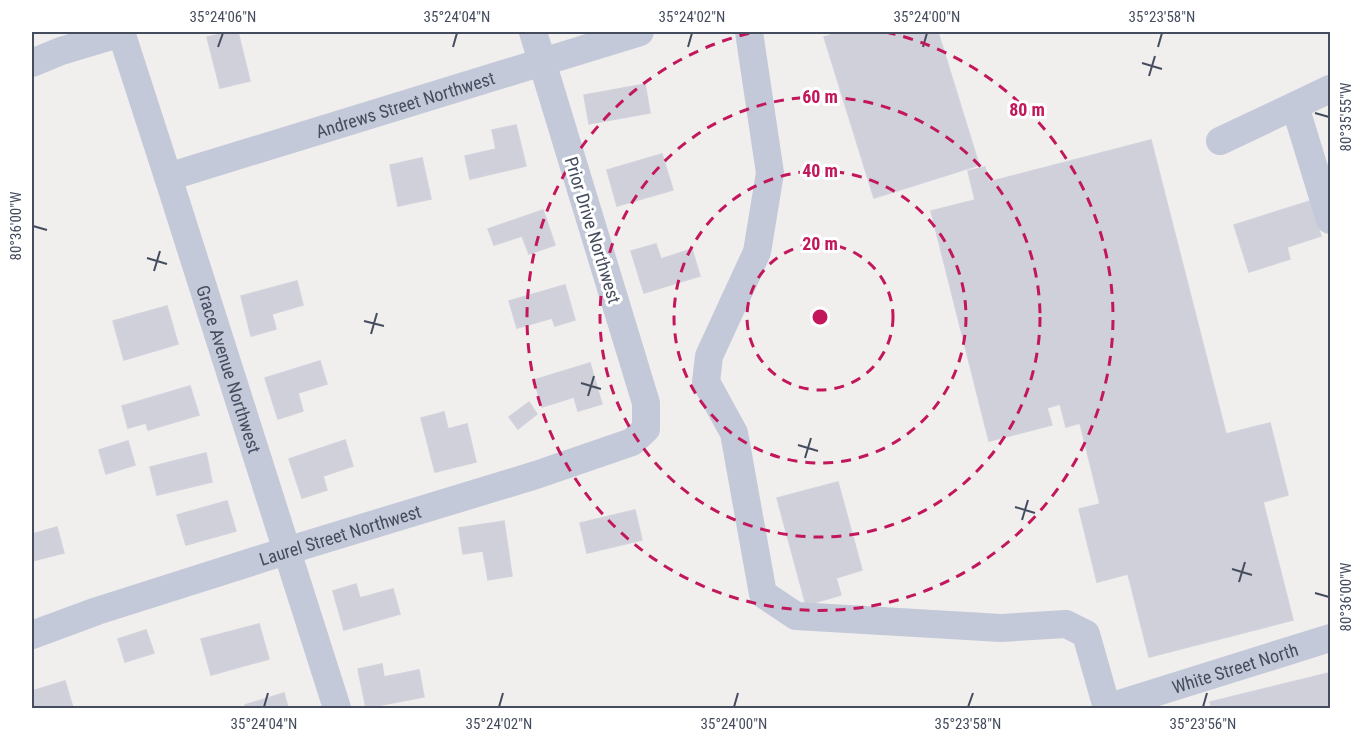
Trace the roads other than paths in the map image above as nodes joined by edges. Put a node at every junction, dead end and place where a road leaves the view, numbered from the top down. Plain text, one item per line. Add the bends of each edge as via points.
1 (121, 32) edge
2 (533, 32) edge
3 (640, 32) edge
4 (749, 32) edge
5 (543, 62) junction
6 (32, 63) edge
7 (1330, 89) edge
8 (1295, 106) junction
9 (1220, 141) dead end
10 (168, 177) junction
11 (1330, 220) edge
12 (646, 429) joint
13 (286, 551) junction
14 (32, 635) edge
15 (1330, 638) edge
16 (1163, 700) edge
17 (337, 708) edge
18 (1106, 708) edge

1 - 6 street
1 - 10 street, Grace Avenue Northwest
2 - 5 street, Prior Drive Northwest
3 - 5 street, Andrews Street Northwest
4 - 18 street via 770,173 757,252 709,356 706,382 734,433 763,594 796,616 1001,628 1066,624 1086,634
5 - 10 street, Andrews Street Northwest
5 - 12 street, Prior Drive Northwest via 645,403
7 - 8 street
8 - 9 street
8 - 11 street
10 - 13 street, Grace Avenue Northwest
12 - 13 street, Laurel Street Northwest via 632,441 536,475
13 - 14 street, Laurel Street Northwest
13 - 17 street, Grace Avenue Northwest
15 - 16 street, White Street North
16 - 18 street, White Street North

